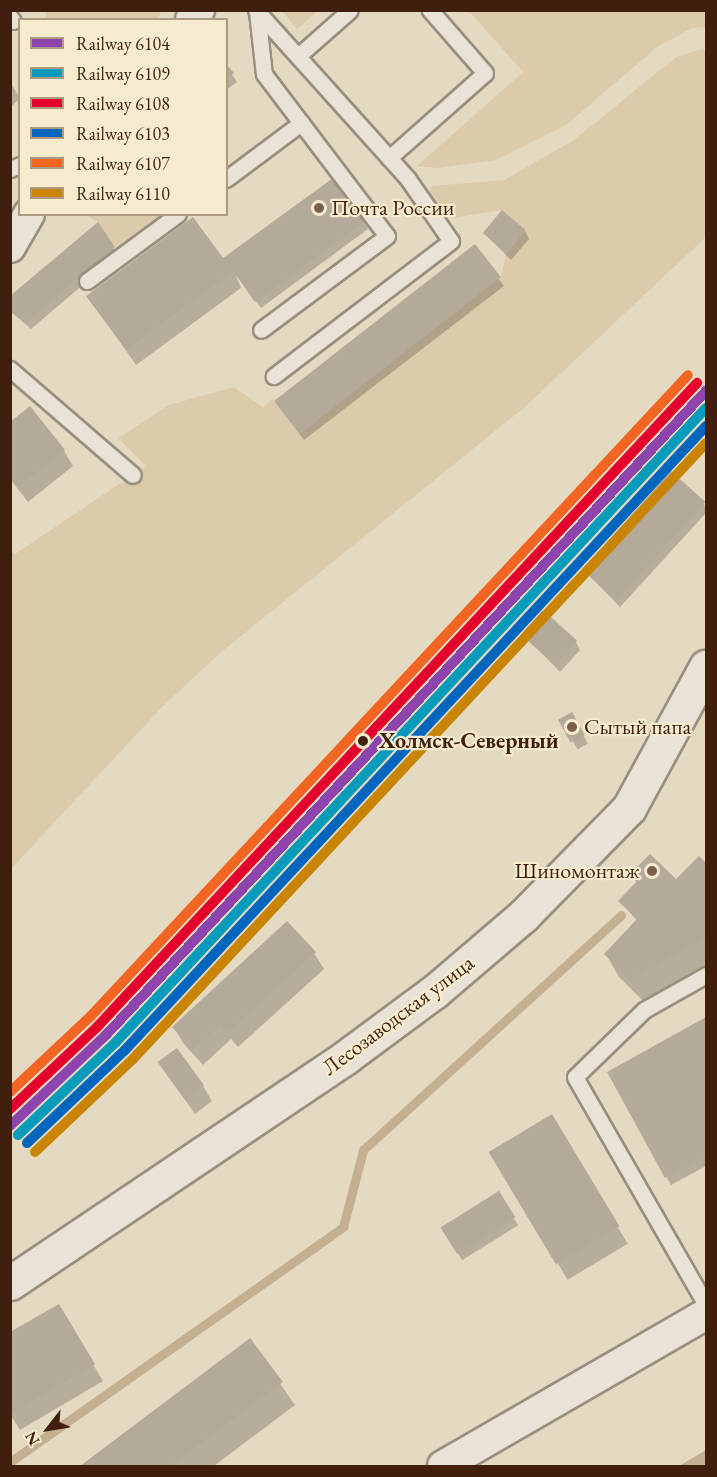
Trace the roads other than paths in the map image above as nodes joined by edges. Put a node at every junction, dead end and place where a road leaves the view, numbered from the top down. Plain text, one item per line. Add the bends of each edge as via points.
1 (350, 10) edge
2 (430, 10) edge
3 (257, 11) edge
4 (298, 56) junction
5 (301, 123) junction
6 (389, 158) junction
7 (228, 178) edge
8 (28, 216) edge
9 (175, 216) edge
10 (10, 247) edge
11 (87, 281) dead end
12 (261, 330) dead end
13 (10, 369) edge
14 (274, 376) dead end
15 (133, 475) dead end
16 (706, 667) edge
17 (706, 975) edge
18 (10, 1283) edge
19 (706, 1305) edge
20 (706, 1314) edge
21 (443, 1467) edge

1 - 4 lane
2 - 6 lane via 485,73
3 - 4 lane
3 - 5 lane via 264,74
4 - 6 lane
5 - 7 lane
5 - 12 lane via 387,236
6 - 14 lane via 452,240
8 - 10 street
9 - 11 lane
13 - 15 lane
16 - 18 main road, Лесозаводская улица via 629,808 523,916 434,992 346,1057
17 - 19 lane via 644,1010 575,1077
20 - 21 street

